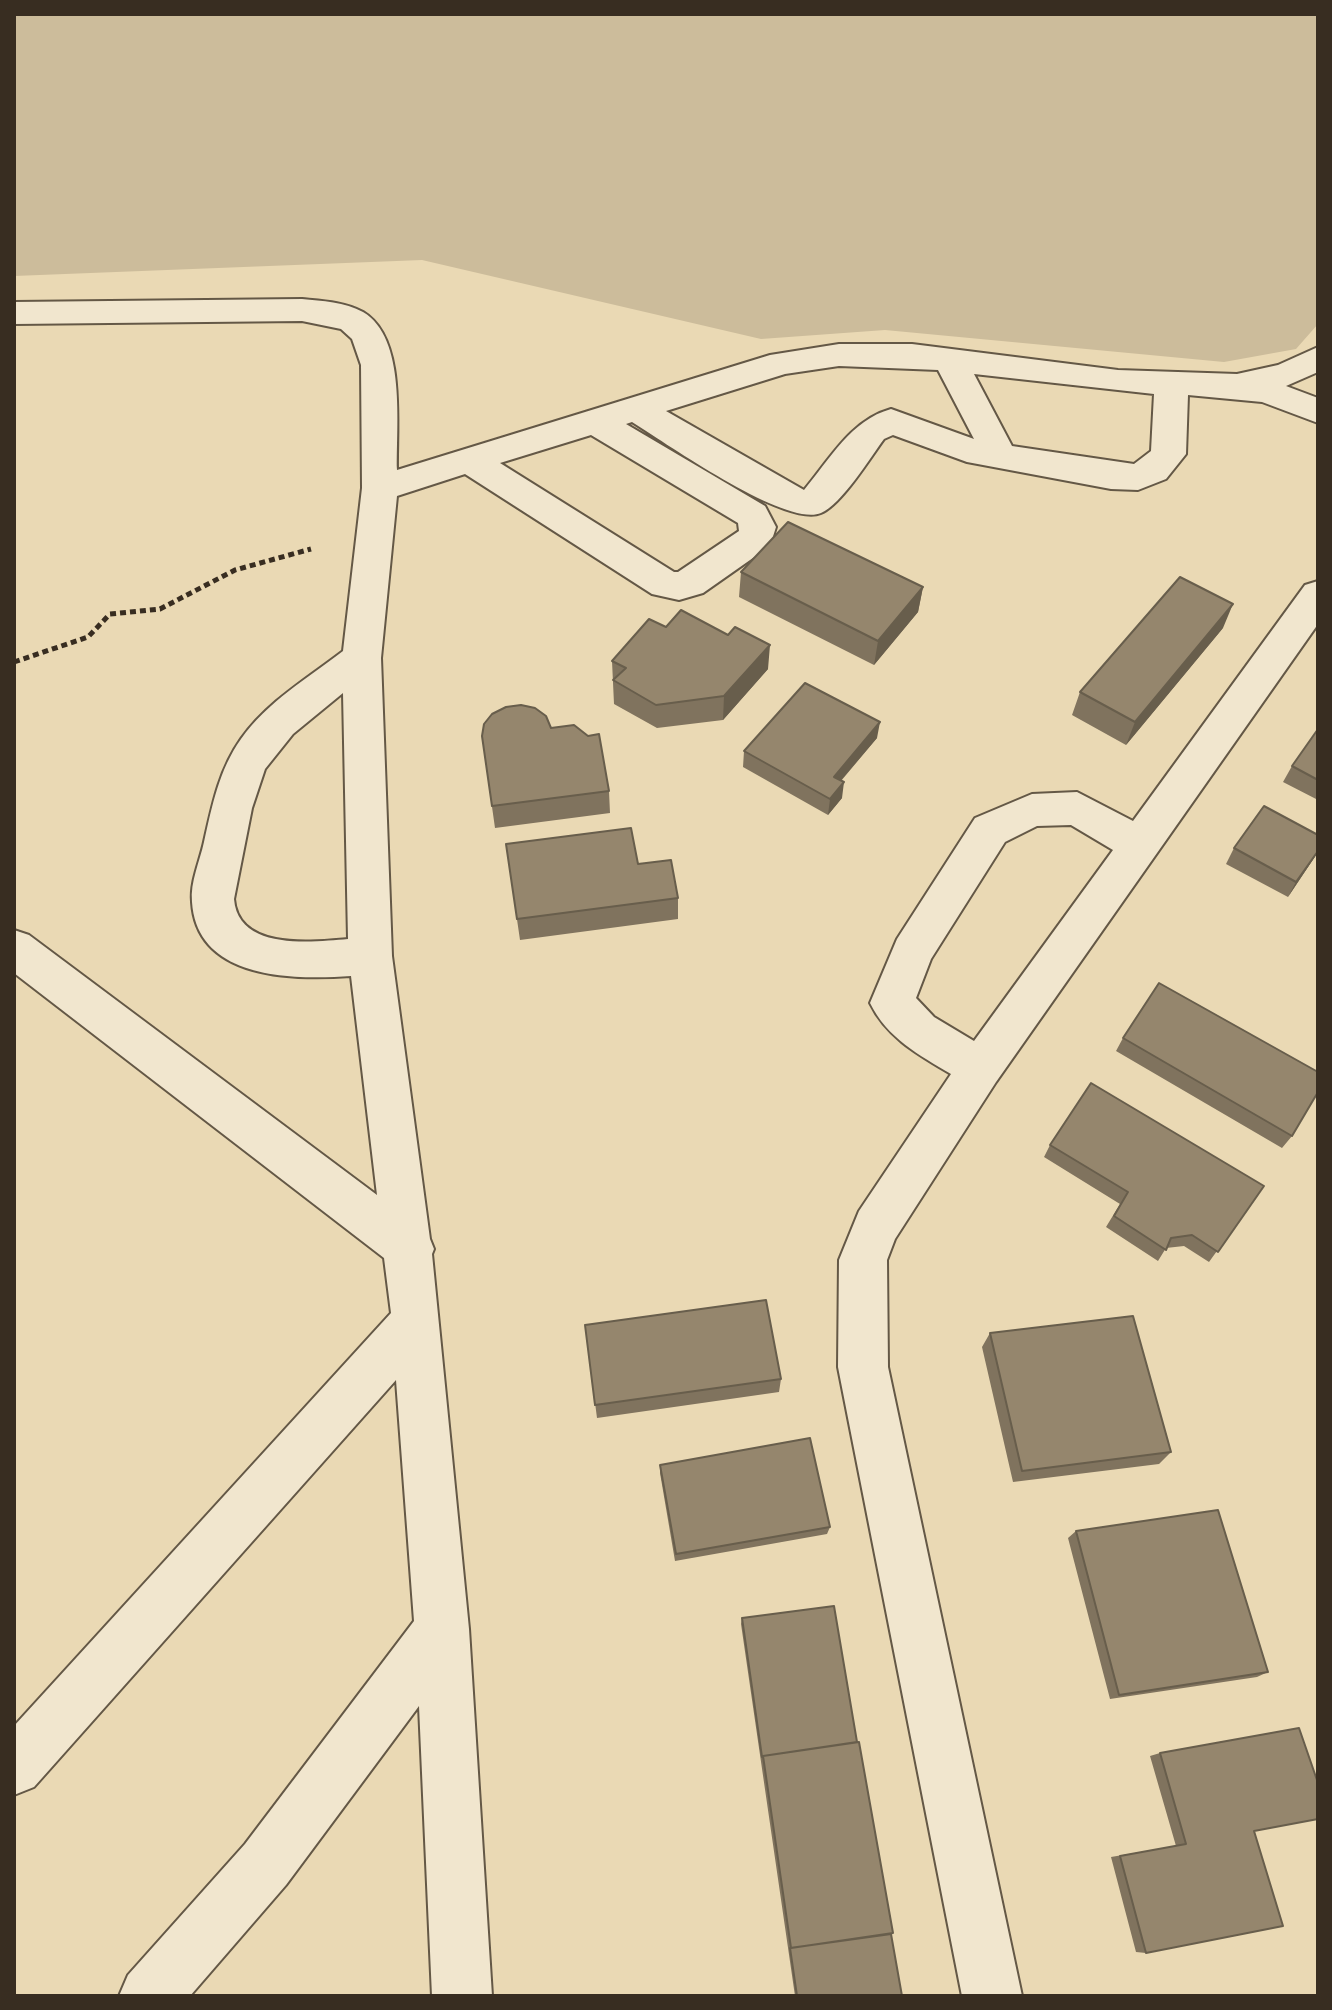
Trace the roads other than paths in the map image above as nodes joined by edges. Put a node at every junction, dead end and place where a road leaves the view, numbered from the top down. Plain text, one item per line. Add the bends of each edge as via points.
1 (14, 313) edge
2 (1318, 358) edge
3 (950, 360) junction
4 (1172, 383) junction
5 (1234, 386) junction
6 (638, 410) junction
7 (1318, 411) edge
8 (596, 422) junction
9 (1000, 456) junction
10 (469, 460) junction
11 (380, 488) junction
12 (1318, 595) edge
13 (362, 658) junction
14 (1141, 846) junction
15 (14, 948) edge
16 (370, 956) junction
17 (980, 1068) junction
18 (410, 1249) junction
19 (416, 1321) junction
20 (442, 1629) junction
21 (14, 1767) edge
22 (149, 1996) edge
23 (462, 1996) edge
24 (992, 1996) edge

1 - 11 street via 302,310 357,322 368,334 378,365
2 - 5 street via 1288,374
3 - 4 street
3 - 6 street via 839,355 782,363
3 - 9 street
4 - 5 street
4 - 9 street via 1168,454 1138,477
5 - 7 street
6 - 8 street
6 - 9 street via 800,504 817,499 883,422 903,423 967,450
8 - 10 street
8 - 10 street via 752,515 757,537 690,583 665,584
10 - 11 street
11 - 13 street
12 - 14 street
13 - 16 street
13 - 16 street via 256,749 236,785 213,904 233,942 260,953 288,961
14 - 17 street
14 - 17 street via 1077,808 1032,810 990,830 912,952 892,1003 918,1031
15 - 18 street
16 - 18 street
17 - 24 street via 876,1227 863,1260 860,1309 863,1367
18 - 19 street
19 - 20 street
19 - 21 street
20 - 22 street via 260,1874
20 - 23 street

